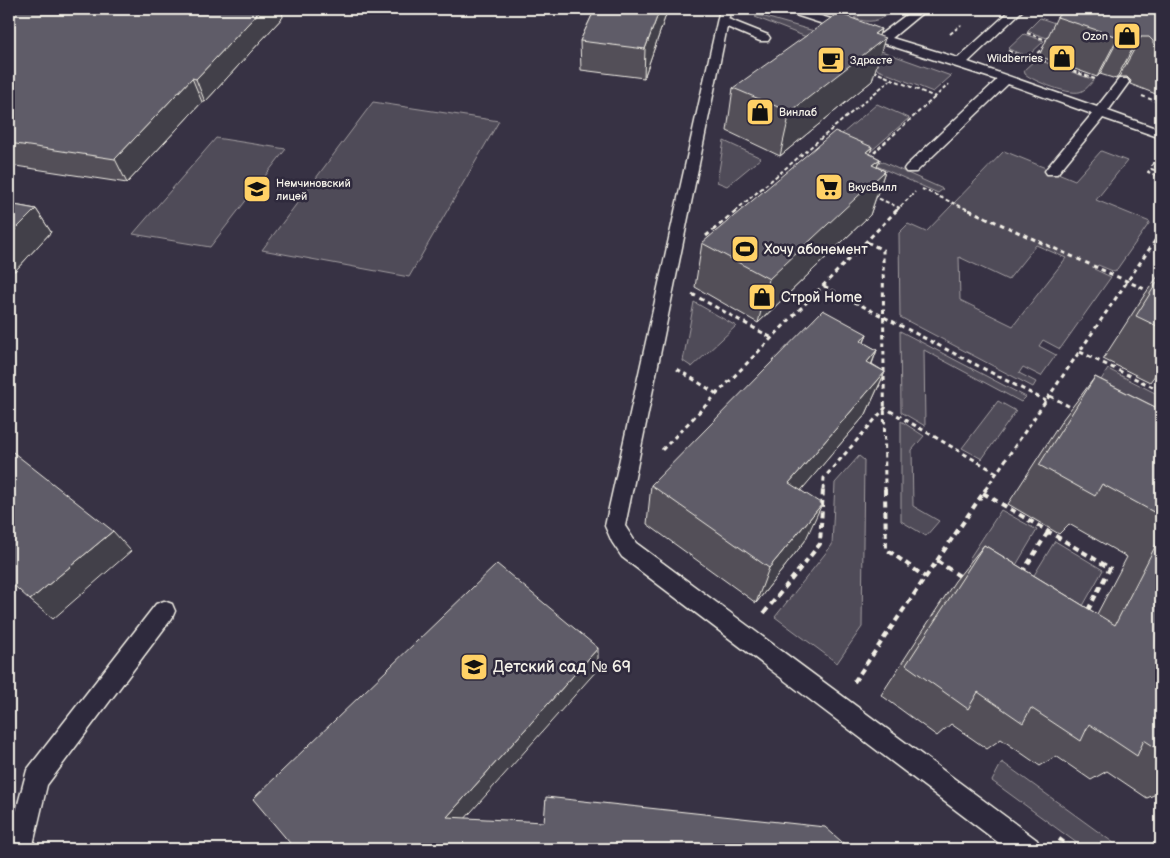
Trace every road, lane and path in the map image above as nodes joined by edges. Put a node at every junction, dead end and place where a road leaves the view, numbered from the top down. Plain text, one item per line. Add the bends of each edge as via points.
1 (787, 9) edge
2 (922, 9) edge
3 (1018, 9) edge
4 (1050, 9) edge
5 (1066, 14) edge
6 (724, 15) edge
7 (1022, 31) dead end
8 (764, 38) dead end
9 (884, 38) junction
10 (1003, 49) dead end
11 (1032, 58) junction
12 (960, 62) junction
13 (872, 69) edge
14 (1006, 79) junction
15 (890, 80) junction
16 (952, 81) dead end
17 (1100, 81) dead end
18 (1123, 82) dead end
19 (1141, 96) dead end
20 (935, 97) junction
21 (1161, 103) edge
22 (1100, 112) junction
23 (1161, 134) edge
24 (816, 142) junction
25 (825, 146) edge
26 (863, 163) edge
27 (911, 169) dead end
28 (1161, 169) edge
29 (1052, 171) dead end
30 (1161, 178) edge
31 (866, 192) edge
32 (756, 193) junction
33 (765, 197) edge
34 (900, 208) junction
35 (1161, 232) edge
36 (705, 236) dead end
37 (1155, 240) junction
38 (868, 242) junction
39 (1161, 243) edge
40 (1128, 281) junction
41 (824, 286) junction
42 (688, 291) dead end
43 (1153, 292) edge
44 (883, 317) junction
45 (772, 338) junction
46 (1080, 352) junction
47 (673, 366) dead end
48 (867, 379) edge
49 (884, 389) junction
50 (1161, 391) edge
51 (717, 394) junction
52 (1050, 396) junction
53 (1046, 401) junction
54 (885, 408) junction
55 (1075, 409) edge
56 (661, 450) dead end
57 (997, 473) junction
58 (983, 493) junction
59 (1048, 532) junction
60 (937, 561) junction
61 (925, 577) junction
62 (962, 577) edge
63 (1018, 580) edge
64 (164, 611) dead end
65 (761, 617) dead end
66 (1083, 620) edge
67 (852, 685) dead end
68 (1161, 832) edge
69 (19, 849) edge
70 (1028, 849) edge
71 (1154, 849) edge

1 - 9 lane
2 - 9 lane
3 - 12 lane
4 - 5 path
6 - 8 lane
6 - 70 lane via 615,526 629,550
7 - 11 path via 1050,41
9 - 12 lane
10 - 11 path
11 - 17 path
12 - 14 lane
13 - 15 path
14 - 22 lane
14 - 27 lane
15 - 20 path
15 - 24 path
16 - 20 path
18 - 22 lane
19 - 21 path
20 - 26 path
22 - 23 lane
22 - 29 lane
24 - 25 path
24 - 32 path
28 - 30 path via 1148,172
31 - 34 path
32 - 33 path
32 - 36 path
34 - 38 path
34 - 40 path via 919,188
35 - 37 path
37 - 39 path
37 - 40 path
38 - 41 path
38 - 44 path via 883,250
40 - 43 path
40 - 46 path
41 - 44 path
41 - 45 path
42 - 45 path
44 - 49 path
44 - 53 path
45 - 51 path
46 - 50 path
46 - 52 path
47 - 51 path
48 - 49 path
49 - 54 path
51 - 56 path
52 - 53 path
52 - 55 path
53 - 57 path
54 - 57 path
54 - 61 path via 886,549
54 - 65 path via 824,478 820,544
57 - 58 path
58 - 59 path
58 - 60 path
59 - 63 path
59 - 66 path via 1110,568
60 - 61 path
60 - 62 path
61 - 67 path
64 - 69 lane via 36,779
68 - 71 path

